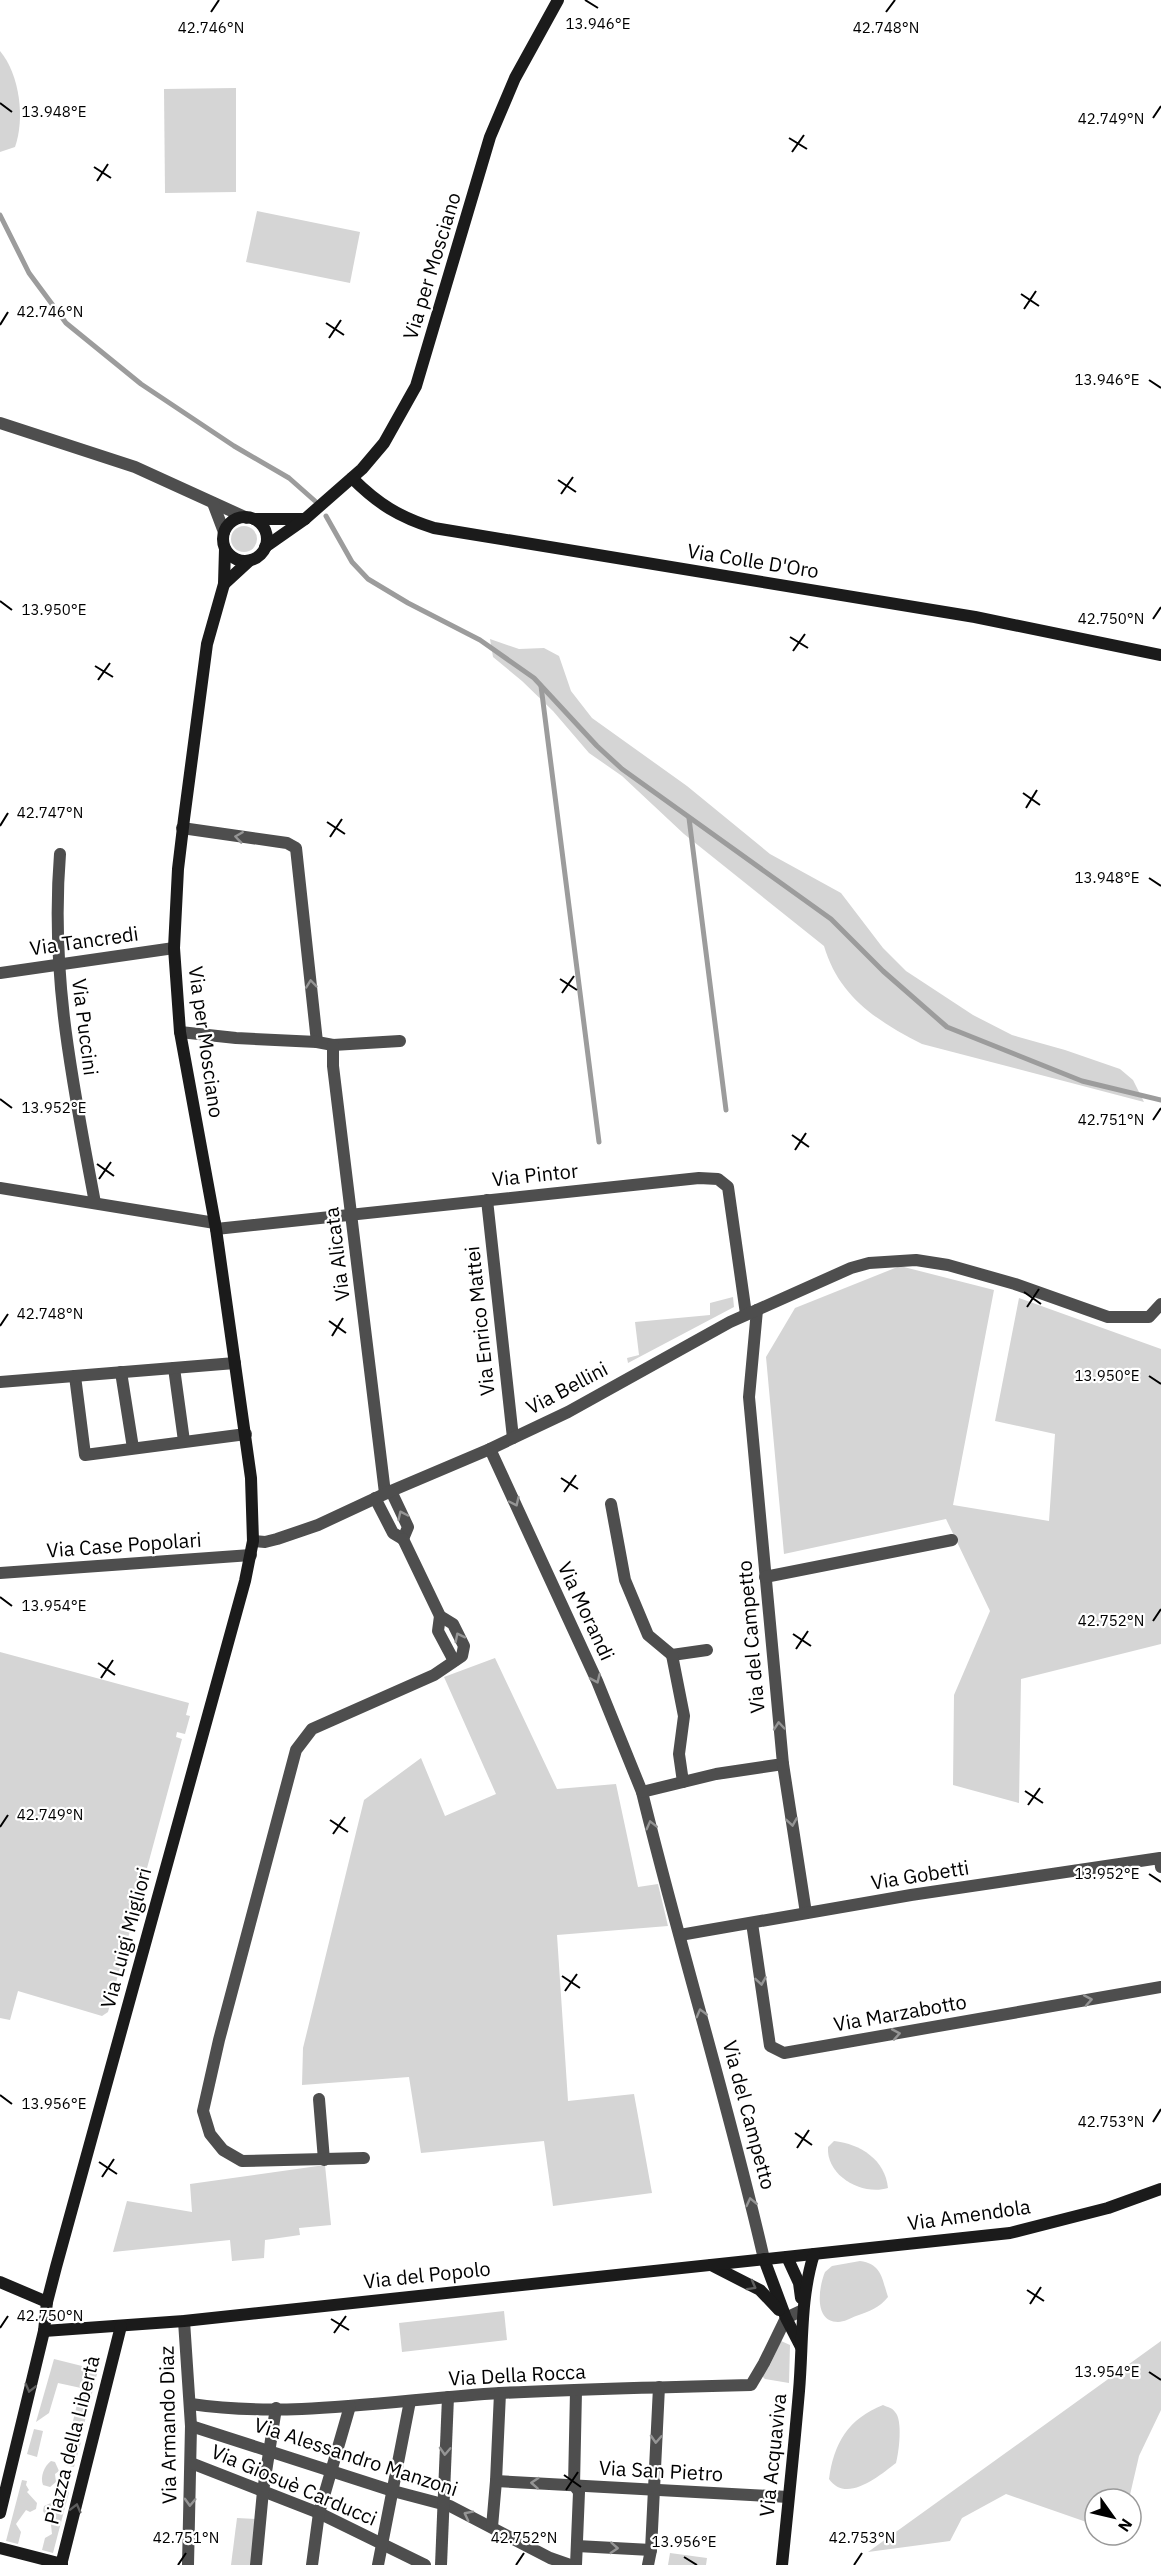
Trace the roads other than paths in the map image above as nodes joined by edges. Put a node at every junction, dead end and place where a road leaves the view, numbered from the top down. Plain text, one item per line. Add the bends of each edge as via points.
1 (558, 0) edge
2 (0, 423) edge
3 (352, 478) junction
4 (213, 503) junction
5 (250, 519) junction
6 (305, 519) junction
7 (224, 532) junction
8 (265, 547) junction
9 (225, 549) junction
10 (249, 561) junction
11 (224, 584) junction
12 (1161, 656) edge
13 (183, 828) junction
14 (60, 854) dead end
15 (174, 948) junction
16 (57, 966) junction
17 (0, 973) edge
18 (180, 1032) junction
19 (400, 1041) dead end
20 (318, 1042) junction
21 (333, 1045) junction
22 (0, 1188) edge
23 (487, 1200) junction
24 (95, 1203) junction
25 (352, 1215) junction
26 (215, 1226) junction
27 (1161, 1304) edge
28 (752, 1312) junction
29 (235, 1363) junction
30 (174, 1368) junction
31 (121, 1372) junction
32 (75, 1376) junction
33 (0, 1382) edge
34 (246, 1434) junction
35 (513, 1438) junction
36 (184, 1441) junction
37 (133, 1449) junction
38 (490, 1449) junction
39 (384, 1494) junction
40 (611, 1504) dead end
41 (952, 1540) dead end
42 (254, 1541) junction
43 (251, 1556) junction
44 (0, 1573) edge
45 (765, 1577) junction
46 (707, 1650) dead end
47 (672, 1655) junction
48 (783, 1764) junction
49 (683, 1782) junction
50 (642, 1792) junction
51 (1161, 1867) edge
52 (806, 1913) junction
53 (752, 1923) junction
54 (680, 1935) junction
55 (1161, 1987) edge
56 (319, 2099) dead end
57 (364, 2158) dead end
58 (324, 2160) junction
59 (1161, 2189) edge
60 (814, 2254) junction
61 (787, 2257) junction
62 (764, 2259) junction
63 (711, 2265) junction
64 (0, 2282) edge
65 (47, 2302) junction
66 (803, 2310) junction
67 (786, 2318) junction
68 (184, 2321) junction
69 (121, 2326) junction
70 (44, 2331) junction
71 (801, 2349) junction
72 (659, 2387) junction
73 (576, 2391) junction
74 (500, 2393) junction
75 (448, 2397) junction
76 (410, 2402) junction
77 (191, 2404) junction
78 (350, 2406) junction
79 (276, 2408) junction
80 (191, 2426) junction
81 (269, 2450) junction
82 (191, 2463) junction
83 (331, 2470) junction
84 (496, 2481) junction
85 (3, 2484) edge
86 (574, 2486) junction
87 (654, 2490) junction
88 (263, 2491) junction
89 (393, 2491) junction
90 (788, 2498) junction
91 (443, 2504) junction
92 (0, 2513) edge
93 (319, 2513) junction
94 (492, 2527) junction
95 (381, 2544) junction
96 (577, 2546) junction
97 (0, 2548) edge
98 (651, 2550) junction
99 (64, 2564) edge
100 (188, 2565) edge
101 (256, 2565) edge
102 (312, 2565) edge
103 (378, 2565) edge
104 (425, 2565) edge
105 (441, 2565) edge
106 (570, 2565) edge
107 (576, 2565) edge
108 (648, 2565) edge
109 (782, 2565) edge

1 - 3 main road, Via per Mosciano via 514,78 490,136 416,386 384,443
2 - 4 street via 135,467
3 - 6 main road, Via per Mosciano
3 - 12 main road, Via Colle D'Oro via 407,520 434,528 975,617
4 - 5 street
4 - 7 street
5 - 6 main road
5 - 7 main road via 233,521
5 - 8 main road via 263,528
6 - 8 main road, Via per Mosciano
7 - 9 main road
8 - 10 main road
9 - 10 main road via 237,560
9 - 11 main road, Via per Mosciano
10 - 11 main road
11 - 13 main road, Via per Mosciano via 207,644
13 - 15 main road, Via per Mosciano
20 -> 13 street via 296,848 287,843
14 - 16 street, Via Puccini
15 - 16 street, Via Tancredi
15 - 18 main road, Via per Mosciano
16 - 17 street, Via Tancredi
16 - 24 street, Via Puccini via 71,1080
18 - 20 street
18 - 26 main road, Via per Mosciano
19 - 21 street
20 - 21 street
21 - 25 street, Via Alicata
22 - 24 street, Via Pintor
23 - 25 street, Via Pintor
23 - 28 street, Via Pintor via 718,1179 728,1187
23 - 35 street, Via Enrico Mattei
24 - 26 street, Via Pintor
25 - 26 street, Via Pintor
25 - 39 street, Via Alicata
26 - 29 main road, Via per Mosciano
27 - 28 street via 1149,1317 1108,1317 948,1265 887,1260 851,1268
28 - 35 street, Via Bellini
28 - 45 street, Via del Campetto via 749,1397
29 - 30 street
29 - 34 main road, Via per Mosciano
30 - 31 street
30 - 36 street
31 - 32 street
31 - 37 street
32 - 33 street
32 - 37 street via 86,1455
34 - 36 street
34 - 42 main road, Via per Mosciano
35 - 38 street, Via Bellini
36 - 37 street
38 - 39 street, Via Bellini
38 -> 50 street, Via Morandi via 597,1681
39 - 42 street, Via Bellini via 318,1525 265,1542
39 - 58 street, Via Alicata via 408,1527 403,1539 440,1616 438,1630 454,1661 434,1675 312,1729 296,1749 203,2111 210,2134 223,2150 242,2161
40 - 47 street via 625,1580 648,1635
41 - 45 street
42 - 43 main road, Via per Mosciano
43 - 44 street, Via Case Popolari
43 - 65 main road, Via Luigi Migliori
48 -> 45 street, Via del Campetto
46 - 47 street
47 - 49 street via 684,1716 679,1754
48 - 49 street
48 -> 52 street, Via del Campetto
49 - 50 street
54 -> 50 street, Via del Campetto
51 - 52 street, Via Gobetti via 1160,1858
52 - 53 street, Via Gobetti
53 - 54 street, Via Gobetti
53 -> 55 street, Via Marzabotto via 770,2046 784,2053
62 -> 54 street, Via del Campetto via 741,2157
56 - 58 street
57 - 58 street
59 - 60 main road, Via Amendola via 1108,2208 1010,2233
60 - 61 main road, Via del Popolo
60 - 66 main road, Via Acquaviva
61 - 62 main road, Via del Popolo
61 - 66 main road, Via Acquaviva via 799,2283
62 - 63 main road, Via del Popolo
62 - 67 main road
63 -> 67 main road via 760,2290
63 - 68 main road, Via del Popolo
64 - 65 main road
65 - 70 main road, Via Luigi Migliori
66 - 67 street
66 - 71 main road, Via Acquaviva
67 - 71 main road
67 - 72 street, Via Della Rocca via 751,2385
68 - 69 main road, Via del Popolo
68 - 77 street, Via Armando Diaz
69 - 70 main road, Via del Popolo
99 -> 69 main road, Piazza della Libertà
70 -> 85 main road
71 - 90 main road, Via Acquaviva
72 - 73 street, Via Della Rocca
72 -> 87 street
73 - 74 street, Via Della Rocca
73 - 86 street
74 - 75 street, Via Della Rocca
74 - 84 street
75 - 76 street, Via Della Rocca
75 -> 91 street
76 - 78 street, Via Della Rocca
76 - 89 street
77 - 79 street, Via Della Rocca
77 - 80 street, Via Armando Diaz
78 - 79 street, Via Della Rocca
78 - 83 street
79 - 81 street
80 - 81 street, Via Alessandro Manzoni
80 - 82 street, Via Armando Diaz
81 - 83 street, Via Alessandro Manzoni
81 - 88 street
82 - 88 street, Via Giosuè Carducci
82 -> 100 street, Via Armando Diaz
83 - 89 street, Via Alessandro Manzoni
83 - 93 street
86 -> 84 street, Via San Pietro
84 - 94 street
85 - 92 main road
86 - 87 street, Via San Pietro
86 - 96 street via 579,2492
87 - 90 street, Via San Pietro
87 - 98 street
88 - 93 street, Via Giosuè Carducci
88 - 101 street
89 - 91 street, Via Alessandro Manzoni
89 - 95 street
90 - 109 main road, Via Acquaviva
94 -> 91 street, Via Alessandro Manzoni
91 - 105 street
93 - 95 street, Via Giosuè Carducci
93 - 102 street
94 - 106 street, Via Alessandro Manzoni
95 - 103 street
95 - 104 street, Via Giosuè Carducci
96 -> 98 street
96 - 107 street
97 - 99 main road, Piazza della Libertà
98 - 108 street

